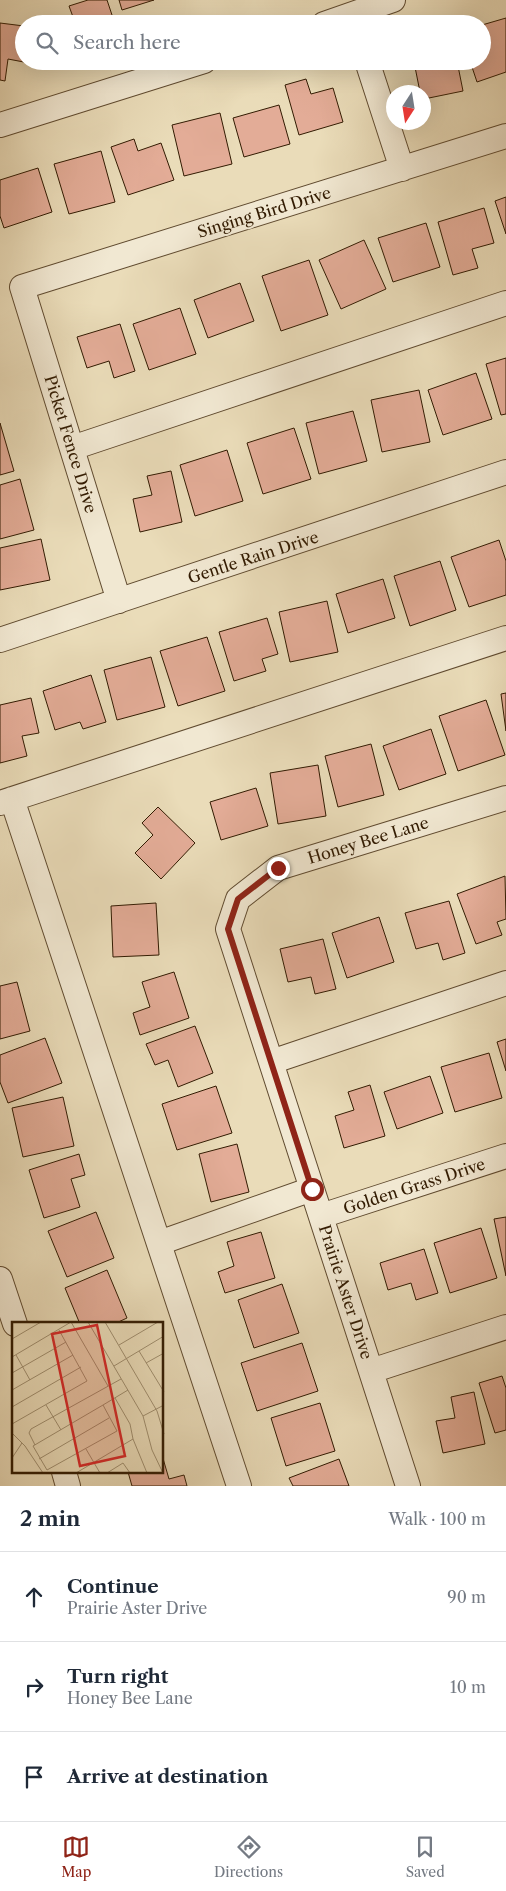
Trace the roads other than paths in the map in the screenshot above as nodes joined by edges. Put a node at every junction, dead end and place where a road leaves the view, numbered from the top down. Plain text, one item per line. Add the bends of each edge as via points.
1 (393, 0) edge
2 (351, 13) edge
3 (175, 70) edge
4 (370, 70) edge
5 (0, 125) edge
6 (506, 136) edge
7 (402, 169) junction
8 (22, 287) joint
9 (506, 303) edge
10 (72, 448) junction
11 (506, 472) edge
12 (119, 601) junction
13 (506, 638) edge
14 (0, 640) edge
15 (506, 798) edge
16 (6, 801) edge
17 (238, 899) joint
18 (506, 983) edge
19 (271, 1062) junction
20 (506, 1156) edge
21 (312, 1189) junction
22 (321, 1216) junction
23 (158, 1243) junction
24 (0, 1279) edge
25 (14, 1322) edge
26 (506, 1327) edge
27 (371, 1371) junction
28 (239, 1486) edge
29 (408, 1486) edge

1 - 2 street
3 - 5 street
4 - 7 street
6 - 7 street, Singing Bird Drive
7 - 8 street, Singing Bird Drive
8 - 10 street, Picket Fence Drive
9 - 10 street
10 - 12 street, Picket Fence Drive
11 - 12 street, Gentle Rain Drive
12 - 14 street, Gentle Rain Drive
13 - 16 street
15 - 17 street, Honey Bee Lane via 278,868
16 - 23 street
17 - 19 street, Prairie Aster Drive via 228,929
18 - 19 street
19 - 21 street, Prairie Aster Drive
20 - 22 street, Golden Grass Drive
21 - 22 street, Prairie Aster Drive
21 - 23 street
22 - 27 street, Prairie Aster Drive
23 - 28 street
24 - 25 street
26 - 27 street
27 - 29 street, Prairie Aster Drive

